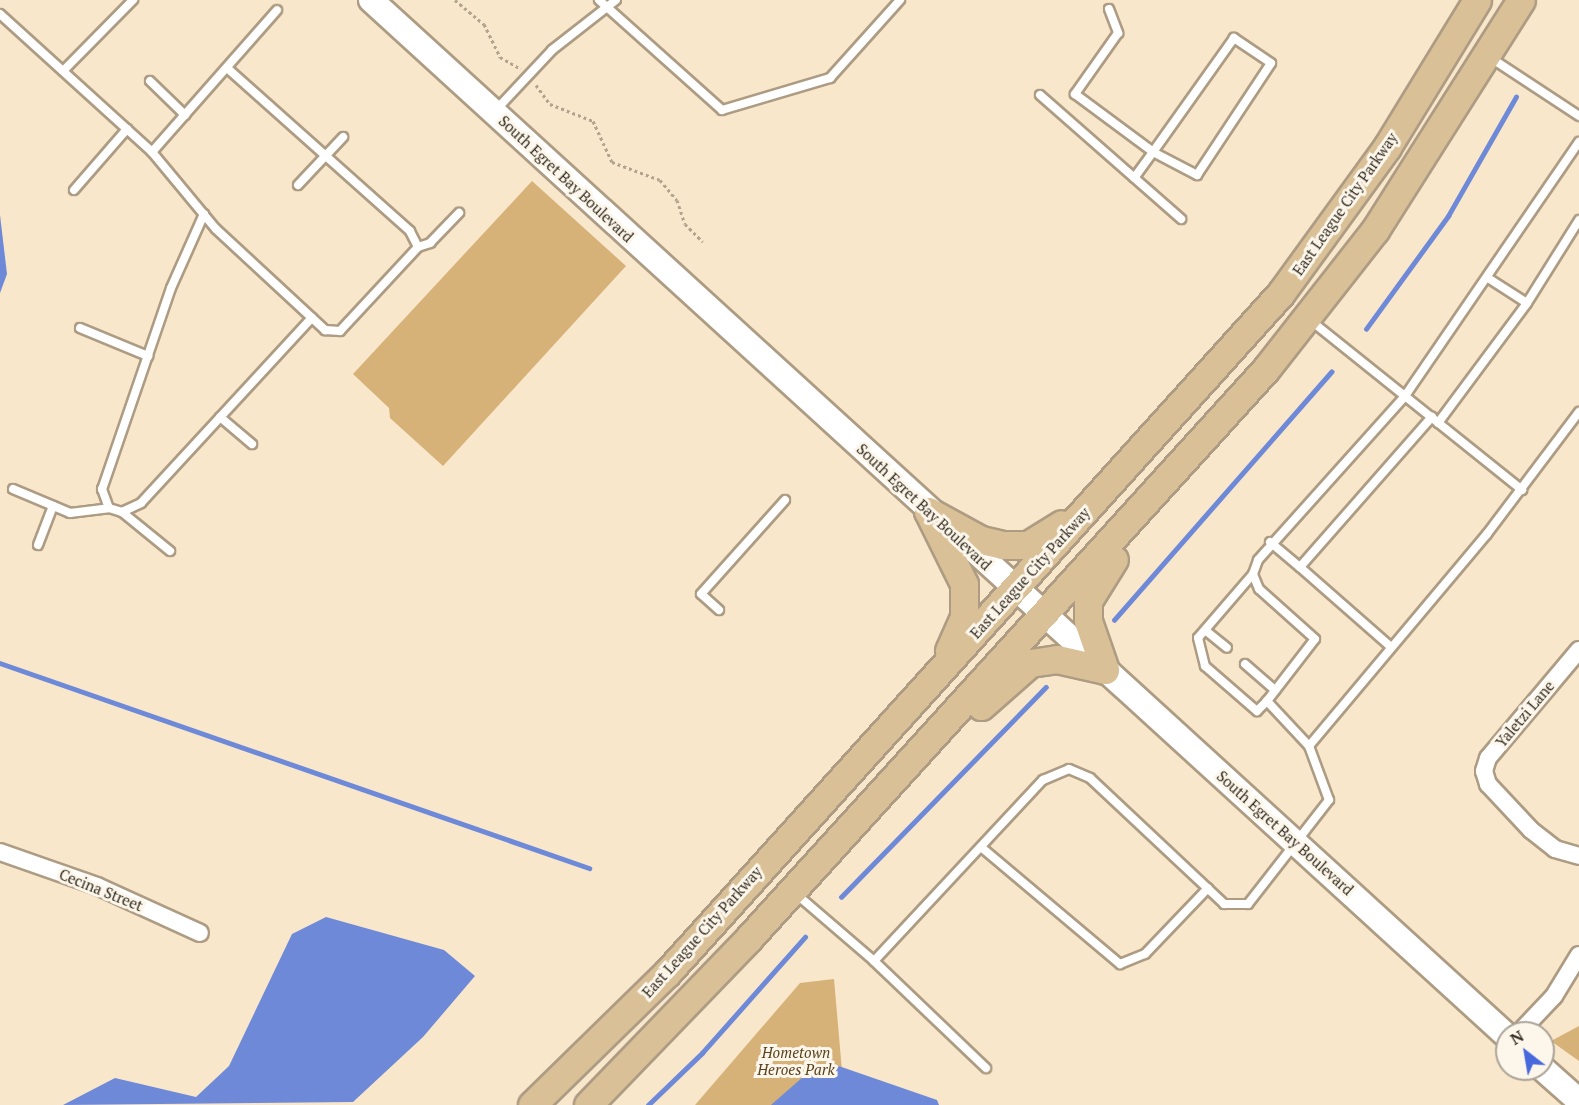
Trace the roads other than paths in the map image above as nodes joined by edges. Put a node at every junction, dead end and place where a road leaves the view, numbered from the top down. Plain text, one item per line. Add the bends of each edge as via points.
1 (133, 0) edge
2 (371, 0) edge
3 (599, 0) edge
4 (616, 0) edge
5 (900, 0) edge
6 (1477, 0) edge
7 (1521, 0) edge
8 (607, 7) junction
9 (1109, 9) dead end
10 (277, 10) dead end
11 (0, 14) edge
12 (1487, 56) junction
13 (227, 68) junction
14 (63, 71) junction
15 (150, 81) dead end
16 (1040, 95) dead end
17 (494, 112) junction
18 (185, 115) junction
19 (1579, 116) edge
20 (127, 129) junction
21 (343, 137) dead end
22 (1579, 142) edge
23 (152, 152) junction
24 (1153, 152) junction
25 (326, 155) junction
26 (1134, 178) junction
27 (298, 185) dead end
28 (74, 190) dead end
29 (459, 213) dead end
30 (204, 214) junction
31 (1181, 219) dead end
32 (1579, 220) edge
33 (418, 247) junction
34 (1488, 278) junction
35 (1527, 303) junction
36 (312, 318) junction
37 (1307, 318) junction
38 (80, 328) dead end
39 (148, 356) junction
40 (1405, 396) junction
41 (1579, 412) edge
42 (220, 417) junction
43 (1222, 418) junction
44 (1435, 420) junction
45 (252, 444) dead end
46 (1109, 486) junction
47 (13, 489) dead end
48 (1522, 490) junction
49 (785, 500) dead end
50 (52, 506) junction
51 (109, 508) junction
52 (928, 511) junction
53 (122, 512) junction
54 (1270, 542) junction
55 (38, 545) dead end
56 (170, 551) dead end
57 (1300, 567) junction
58 (1253, 574) junction
59 (1014, 589) junction
60 (719, 610) dead end
61 (1041, 614) junction
62 (1205, 630) junction
63 (1390, 647) junction
64 (1227, 648) dead end
65 (1579, 650) edge
66 (1245, 664) dead end
67 (1105, 670) junction
68 (939, 672) junction
69 (1275, 690) junction
70 (1268, 701) junction
71 (1309, 746) junction
72 (910, 761) junction
73 (1298, 846) junction
74 (981, 847) junction
75 (0, 852) edge
76 (1579, 856) edge
77 (1208, 888) junction
78 (792, 891) junction
79 (200, 933) dead end
80 (1579, 955) edge
81 (874, 961) junction
82 (1530, 1021) edge
83 (1495, 1025) edge
84 (986, 1068) dead end
85 (1555, 1080) edge
86 (1579, 1101) edge
87 (532, 1105) edge
88 (588, 1105) edge

1 - 14 lane
2 - 17 main road, South Egret Bay Boulevard
3 - 8 lane
4 - 8 lane
5 - 8 lane via 830,78 722,110
6 - 46 main road, East League City Parkway via 1393,137 1309,257
7 - 12 main road
8 - 17 lane via 552,50
9 - 24 lane via 1118,33 1075,94
10 - 13 lane
11 - 14 lane
12 - 19 lane
12 - 37 main road via 1375,230
13 - 18 lane
13 - 25 lane
14 - 20 lane
15 - 18 lane
16 - 26 lane
17 - 52 main road, South Egret Bay Boulevard
18 - 23 lane
20 - 23 lane
20 - 28 lane
21 - 25 lane
22 - 34 lane
23 - 30 lane
24 - 24 lane via 1234,38 1271,63 1197,175
24 - 26 lane
25 - 27 lane
25 - 33 lane via 410,231
26 - 31 lane
29 - 33 lane via 430,243
30 - 36 lane
30 - 39 lane
32 - 35 lane
33 - 36 lane via 340,332 332,334
34 - 35 lane
34 - 40 lane
35 - 44 lane
36 - 42 lane
37 - 40 lane
37 - 43 main road
38 - 39 lane
39 - 51 lane via 102,489
40 - 44 lane
40 - 54 lane
41 - 48 lane
42 - 45 lane
42 - 53 lane via 141,503
43 - 61 main road
43 - 67 main road via 1204,456 1097,580 1088,621
44 - 48 lane
44 - 57 lane
46 - 52 main road via 1041,539 1020,546 981,540
46 - 59 main road, East League City Parkway
47 - 50 lane
48 - 63 lane
49 - 60 lane via 701,594
50 - 51 lane via 70,513
50 - 55 lane
51 - 53 lane
52 - 59 main road, South Egret Bay Boulevard
52 - 68 main road via 958,569 966,602
53 - 56 lane
54 - 57 lane
54 - 58 lane
57 - 63 lane
58 - 62 lane
58 - 69 lane via 1259,589 1315,639
59 - 61 main road, South Egret Bay Boulevard
59 - 68 main road, East League City Parkway
61 - 67 main road, South Egret Bay Boulevard
61 - 72 main road
62 - 64 lane
62 - 70 lane via 1198,638 1205,666 1257,711
63 - 71 lane
65 - 76 street, Yaletzi Lane via 1488,758 1484,771 1488,784 1531,830 1555,849
66 - 69 lane
67 - 72 main road via 1057,659 1030,663
67 - 73 main road, South Egret Bay Boulevard
68 - 87 main road, East League City Parkway via 667,972
69 - 70 lane
70 - 71 lane
71 - 73 lane via 1329,800
72 - 78 main road
73 - 77 lane via 1248,904 1224,904
73 - 83 main road, South Egret Bay Boulevard
74 - 77 lane via 1120,964 1145,954
74 - 77 lane via 1043,780 1069,769 1090,778
74 - 81 lane
75 - 79 street, Cecina Street via 97,886
78 - 81 lane
78 - 88 main road
80 - 82 street via 1554,996
81 - 84 lane
85 - 86 main road

